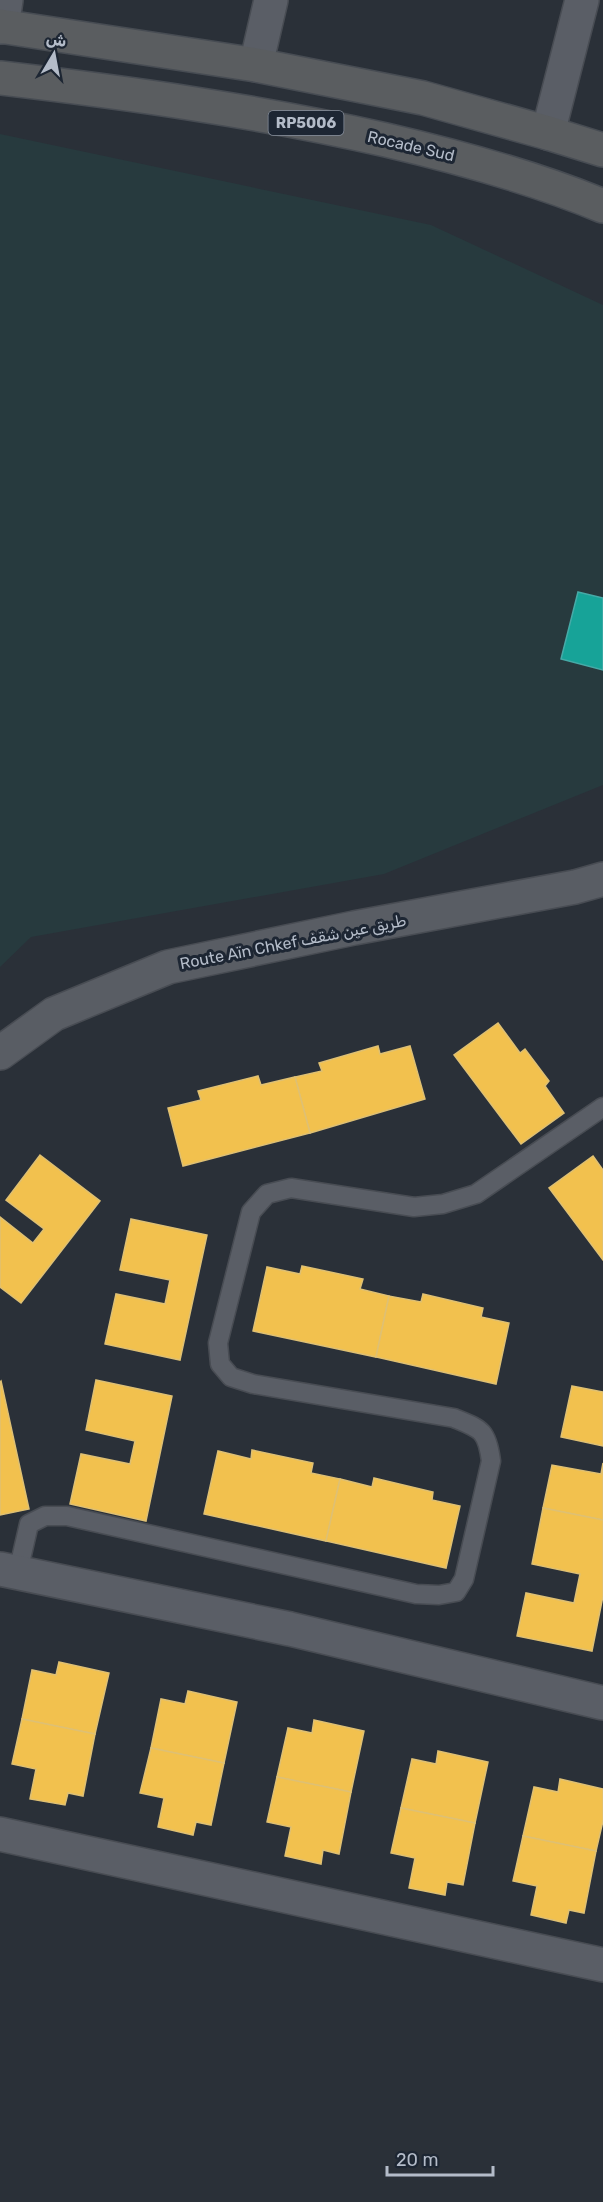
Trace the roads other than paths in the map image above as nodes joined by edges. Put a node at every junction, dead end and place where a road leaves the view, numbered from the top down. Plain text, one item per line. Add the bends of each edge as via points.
1 (271, 0) edge
2 (582, 0) edge
3 (2, 18) edge
4 (256, 65) junction
5 (0, 78) edge
6 (548, 133) junction
7 (603, 150) edge
8 (603, 206) edge
9 (603, 879) edge
10 (0, 1053) edge
11 (603, 1107) edge
12 (9, 1570) edge
13 (603, 1703) edge
14 (0, 1834) edge
15 (603, 1965) edge

1 - 4 street
2 - 6 street
3 - 4 highway
4 - 6 highway via 423,98
5 - 8 highway, Rocade Sud / RP5006 via 250,112 322,126 459,157
6 - 7 highway
9 - 10 street, Route Aïn Chkef طريق عين شقف via 168,967 54,1014
11 - 12 lane via 476,1194 443,1204 414,1207 291,1188 267,1194 251,1212 218,1343 220,1364 231,1377 454,1418 477,1427 488,1441 491,1461 464,1579 456,1592 416,1594 67,1516 45,1516 29,1524
12 - 13 street via 290,1629
14 - 15 street

